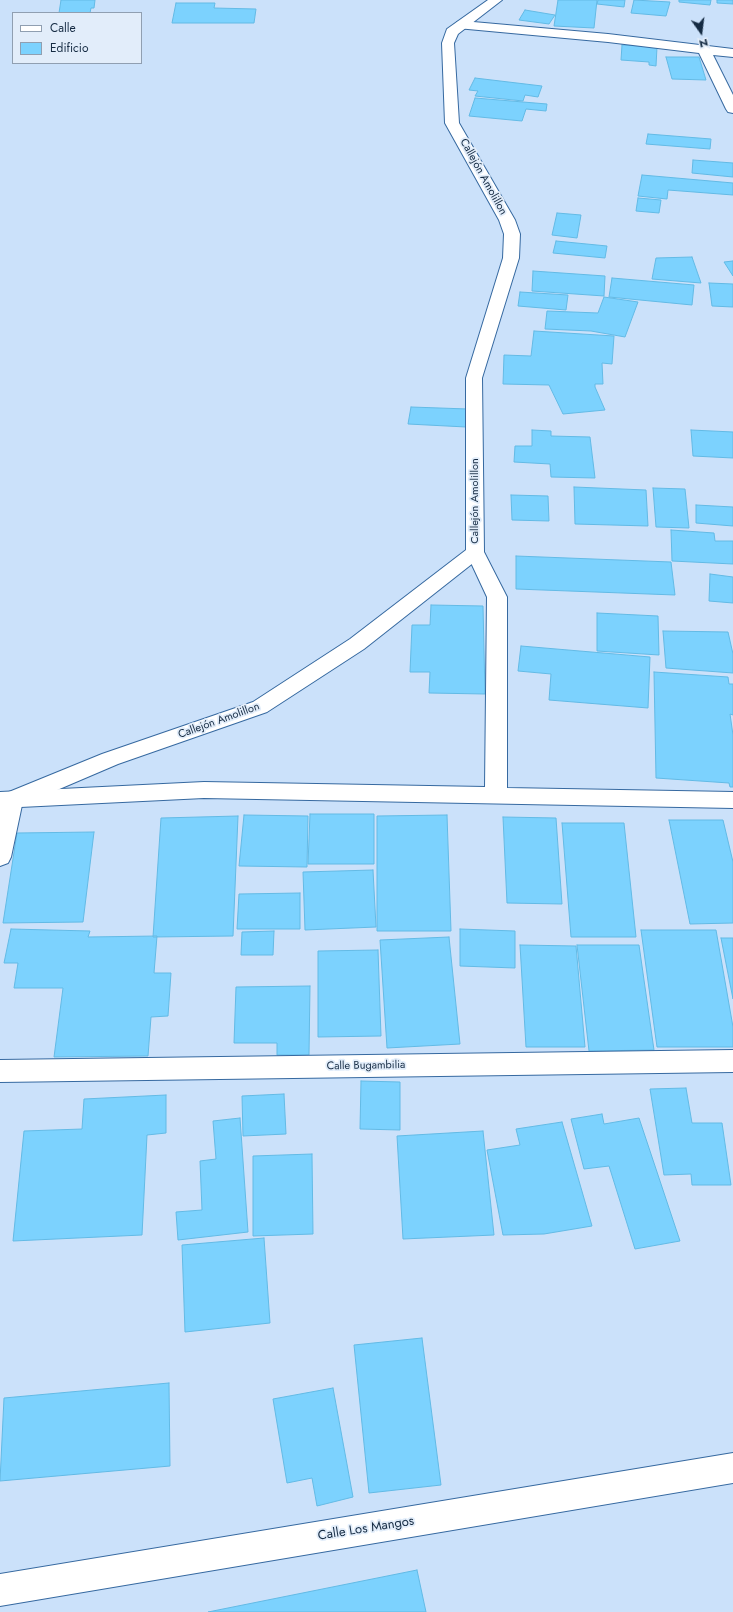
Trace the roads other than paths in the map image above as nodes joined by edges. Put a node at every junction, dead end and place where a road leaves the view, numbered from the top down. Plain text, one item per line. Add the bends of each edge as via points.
1 (496, 0) edge
2 (462, 25) junction
3 (705, 51) junction
4 (733, 53) edge
5 (733, 110) edge
6 (474, 552) junction
7 (496, 795) junction
8 (6, 800) edge
9 (733, 800) edge
10 (0, 857) edge
11 (733, 1061) edge
12 (0, 1072) edge
13 (733, 1468) edge
14 (0, 1590) edge

1 - 2 street, Callejón Amolillon
2 - 3 street via 608,38
2 - 6 street, Callejón Amolillon via 452,32 448,43 452,122 507,220 512,234 511,258 474,378
3 - 4 street
3 - 5 street
6 - 7 street via 497,596
6 - 8 street, Callejón Amolillon via 357,644 260,707 110,759
7 - 8 street via 204,790
7 - 9 street
8 - 10 street
11 - 12 street, Calle Bugambilia
13 - 14 street, Calle Los Mangos

